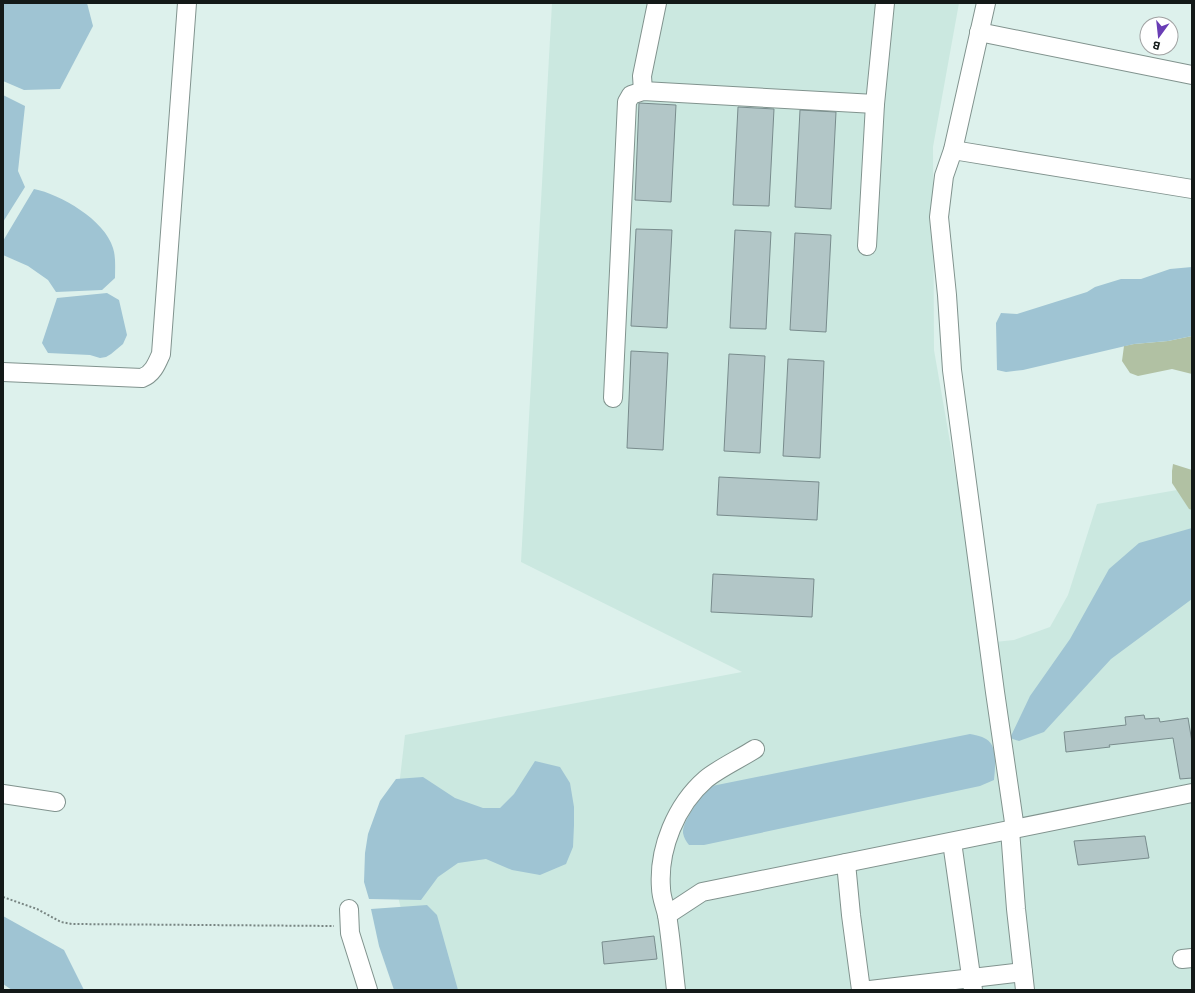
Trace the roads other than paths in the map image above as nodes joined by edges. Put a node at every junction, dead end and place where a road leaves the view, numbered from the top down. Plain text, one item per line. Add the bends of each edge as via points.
1 (187, 3) edge
2 (657, 3) edge
3 (884, 3) edge
4 (981, 4) edge
5 (979, 32) junction
6 (1192, 75) edge
7 (642, 91) junction
8 (875, 104) junction
9 (953, 150) junction
10 (1192, 189) edge
11 (867, 246) dead end
12 (3, 372) edge
13 (613, 398) dead end
14 (755, 749) dead end
15 (1192, 793) edge
16 (3, 794) edge
17 (56, 802) dead end
18 (1012, 829) junction
19 (952, 842) junction
20 (846, 863) junction
21 (667, 915) junction
22 (349, 917) road end
23 (1023, 972) junction
24 (972, 984) edge
25 (368, 990) edge
26 (676, 990) edge
27 (861, 990) edge
28 (870, 990) edge
29 (1025, 990) edge

1 - 12 street via 162,354 148,376 142,378
2 - 7 street via 642,76
3 - 8 street
4 - 5 street
5 - 6 street
5 - 9 street
7 - 8 street
7 - 13 street via 631,95 628,102
8 - 11 street
9 - 10 street
9 - 18 street via 944,176 939,217 952,370
14 - 21 street via 706,778 681,810 663,858 661,889
15 - 18 street
16 - 17 street
18 - 19 street
18 - 23 street via 1016,909
19 - 20 street
19 - 24 street
20 - 21 street via 702,892
20 - 27 street
21 - 26 street
22 - 25 street via 350,933
23 - 24 street
23 - 29 street
24 - 28 street

